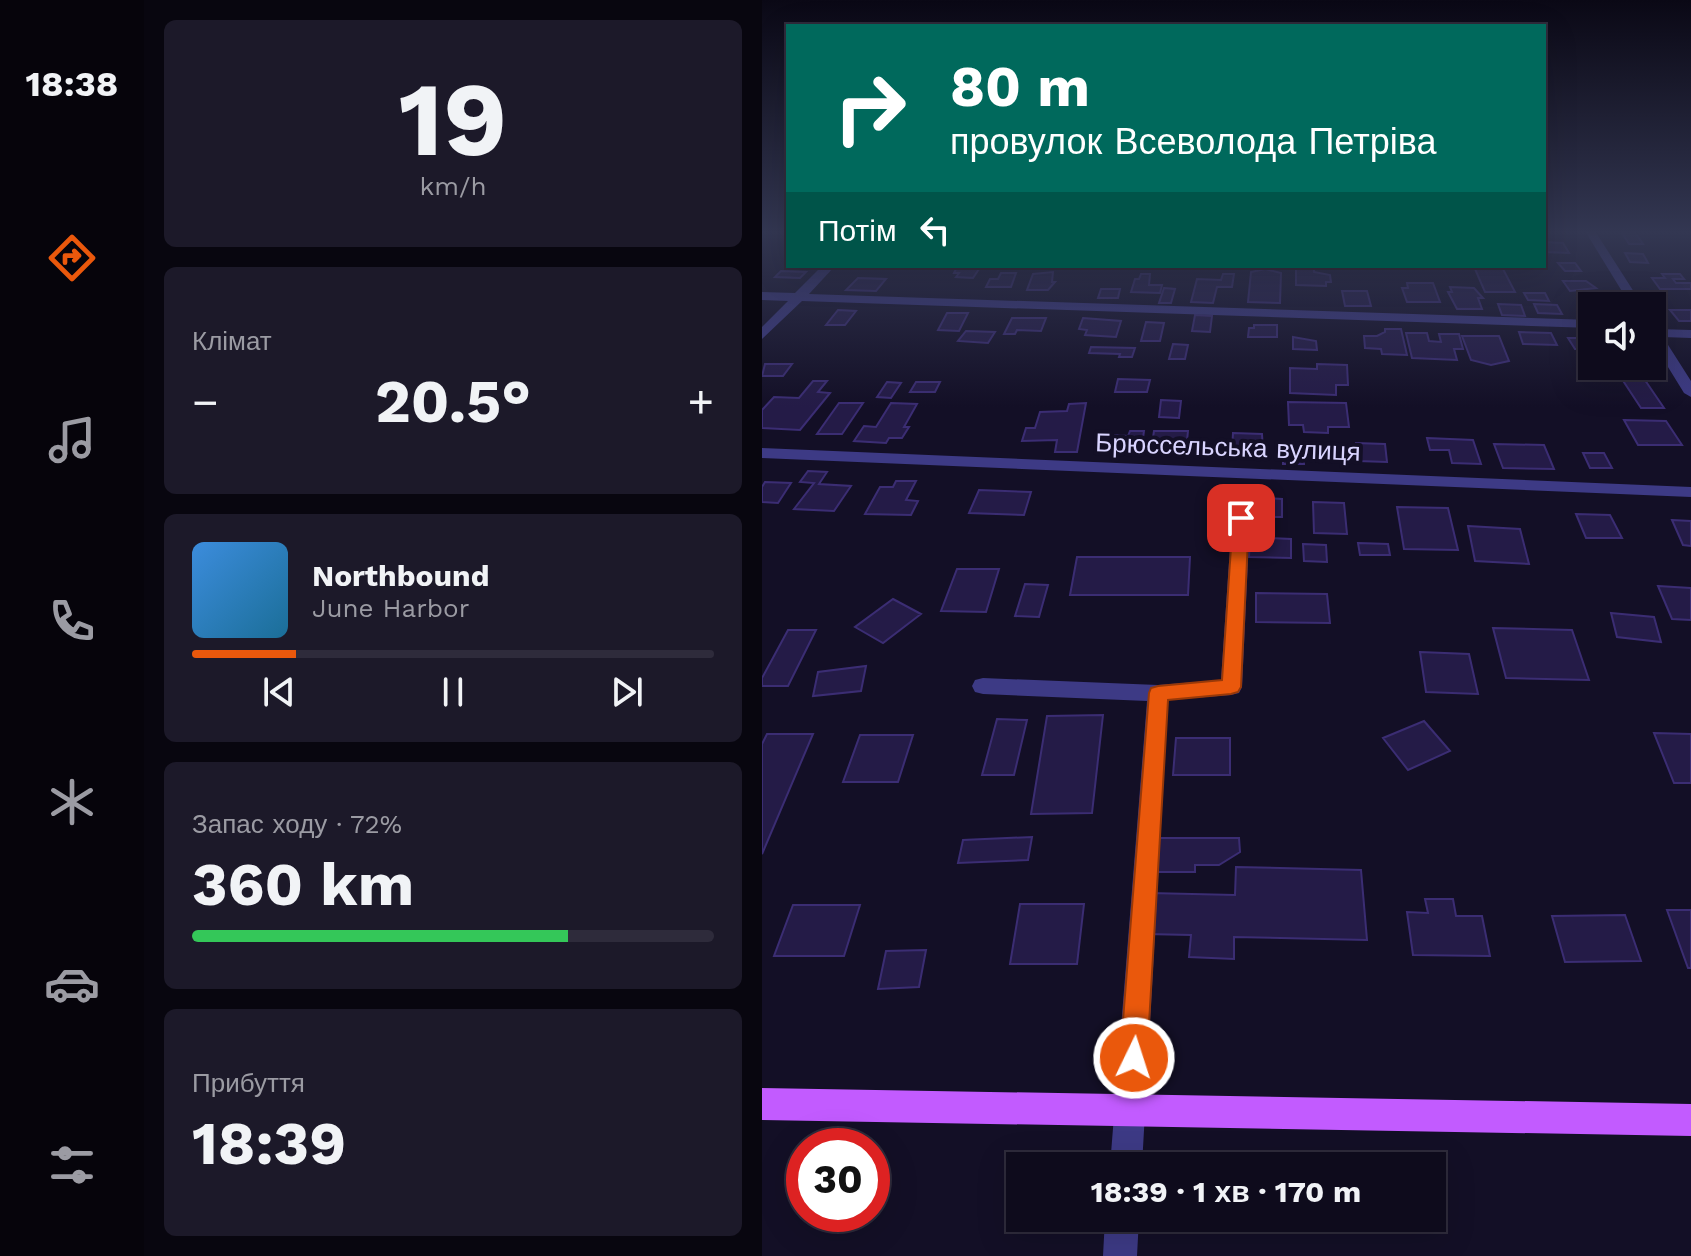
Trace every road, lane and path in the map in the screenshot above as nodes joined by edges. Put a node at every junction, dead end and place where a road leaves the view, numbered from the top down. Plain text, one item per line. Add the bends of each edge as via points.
1 (806, 290) edge
2 (762, 296) edge
3 (799, 297) junction
4 (1578, 324) edge
5 (1666, 333) edge
6 (1691, 334) edge
7 (762, 335) edge
8 (1666, 353) edge
9 (1691, 393) edge
10 (762, 453) edge
11 (1691, 492) edge
12 (1241, 518) dead end
13 (983, 686) dead end
14 (1158, 693) junction
15 (762, 1104) edge
16 (1130, 1111) junction
17 (1691, 1120) edge
18 (1127, 1152) edge
19 (1121, 1232) edge
20 (1120, 1256) edge

1 - 3 street
2 - 3 street
3 - 4 street
3 - 7 street
5 - 6 street
8 - 9 street
10 - 11 street, Брюссельська вулиця
12 - 14 street via 1231,687
13 - 14 street
14 - 16 street
15 - 16 main road
16 - 17 main road
16 - 18 street
19 - 20 street

